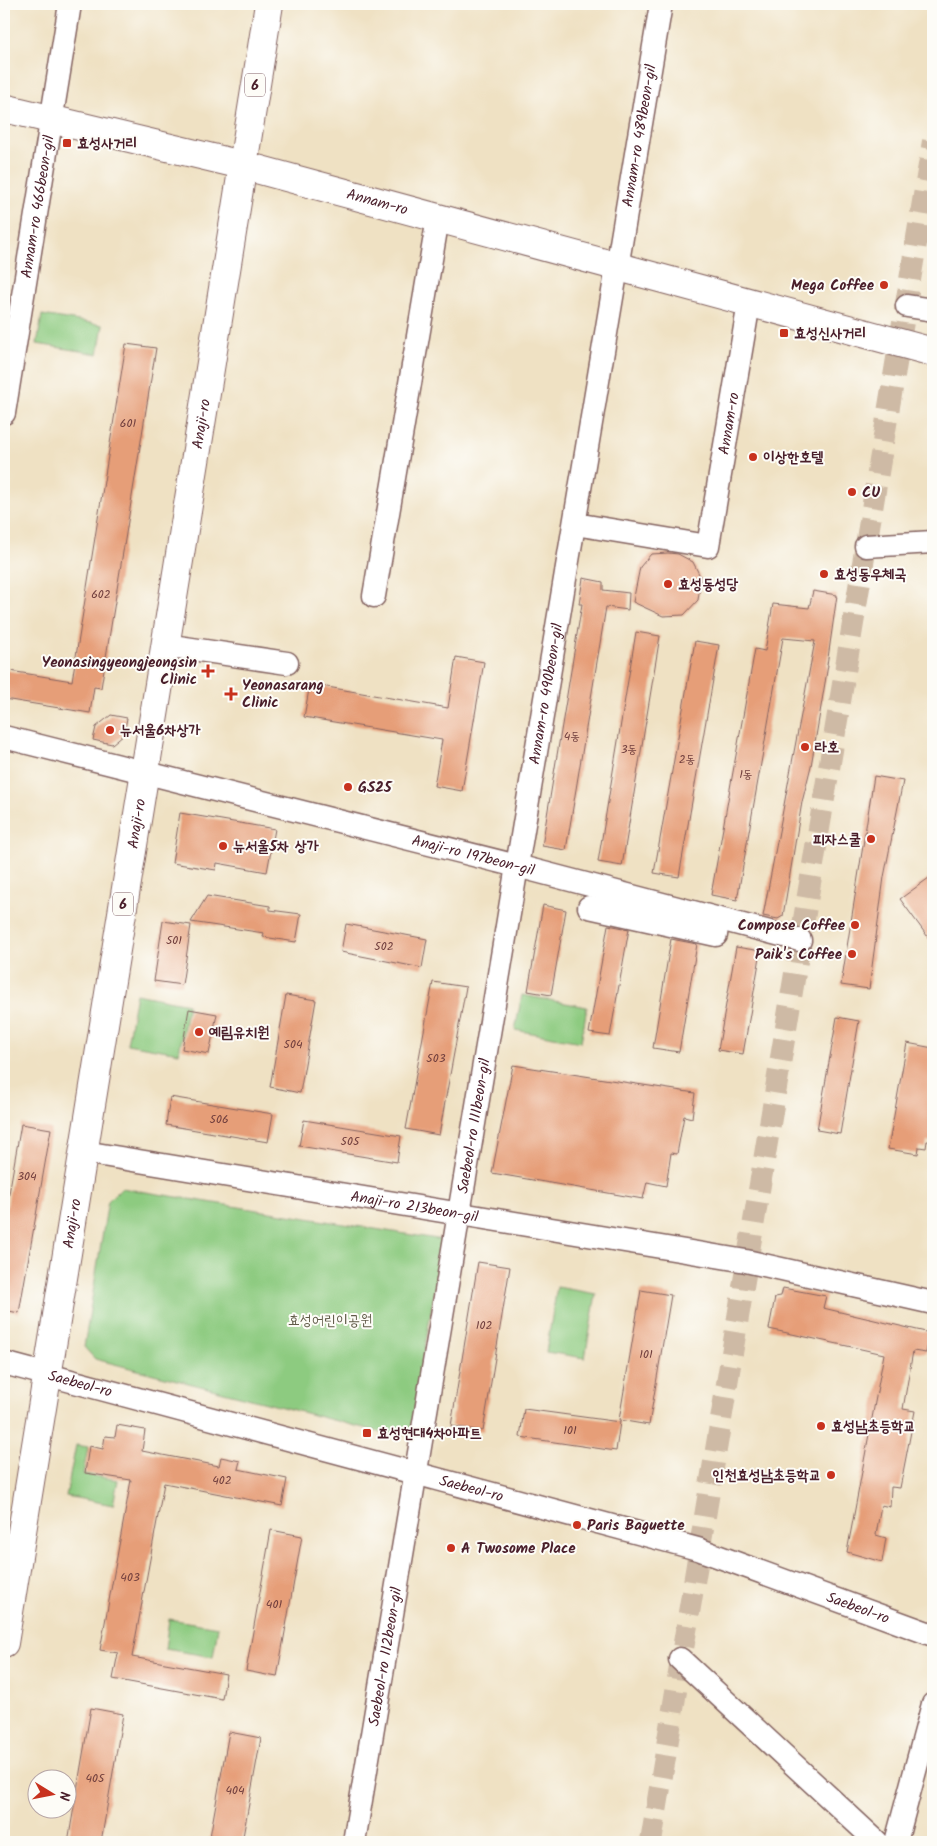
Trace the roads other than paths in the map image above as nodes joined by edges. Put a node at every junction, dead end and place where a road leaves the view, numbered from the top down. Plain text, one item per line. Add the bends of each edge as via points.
1 (70, 4) edge
2 (269, 4) edge
3 (661, 4) edge
4 (4, 108) edge
5 (52, 119) junction
6 (242, 166) junction
7 (438, 218) junction
8 (618, 267) junction
9 (749, 303) junction
10 (907, 306) dead end
11 (933, 310) edge
12 (933, 352) edge
13 (4, 413) edge
14 (575, 524) junction
15 (933, 542) edge
16 (866, 546) dead end
17 (374, 596) dead end
18 (165, 645) junction
19 (287, 663) dead end
20 (4, 737) edge
21 (144, 772) junction
22 (517, 866) junction
23 (589, 907) dead end
24 (718, 919) junction
25 (800, 940) dead end
26 (84, 1152) junction
27 (459, 1214) junction
28 (933, 1303) edge
29 (4, 1363) edge
30 (48, 1374) junction
31 (415, 1473) junction
32 (933, 1635) edge
33 (4, 1643) edge
34 (680, 1659) dead end
35 (933, 1704) edge
36 (354, 1842) edge
37 (877, 1842) edge
38 (896, 1842) edge

1 - 5 street, Annam-ro 466beon-gil
2 - 6 main road, Anaji-ro / 6
3 - 8 street, Annam-ro 489beon-gil
4 - 5 main road, Annam-ro
5 - 6 main road, Annam-ro
5 - 13 street, Annam-ro 466beon-gil
6 - 7 main road, Annam-ro
6 - 18 main road, Anaji-ro / 6
7 - 8 main road, Annam-ro
7 - 17 street
8 - 9 main road, Annam-ro
8 - 14 street, Annam-ro 490beon-gil
9 - 12 main road, Annam-ro
9 - 14 street, Annam-ro via 708,546
10 - 11 street
14 - 22 street, Annam-ro 490beon-gil
15 - 16 street
18 - 19 street
18 - 21 main road, Anaji-ro / 6
20 - 21 street, Anaji-ro 197beon-gil
21 - 22 street, Anaji-ro 197beon-gil
21 - 26 main road, Anaji-ro / 6
22 - 24 street, Anaji-ro 197beon-gil
22 - 27 street, Saebeol-ro 111beon-gil
23 - 24 street via 716,935
24 - 25 street, Anaji-ro 197beon-gil
26 - 27 street, Anaji-ro 213beon-gil
26 - 30 main road, Anaji-ro / 6
27 - 28 street, Anaji-ro 213beon-gil via 746,1261
27 - 31 street, Saebeol-ro 111beon-gil
29 - 30 street, Saebeol-ro
30 - 31 street, Saebeol-ro
30 - 33 main road, Anaji-ro / 6
31 - 32 street, Saebeol-ro via 698,1549
31 - 36 street, Saebeol-ro 112beon-gil
34 - 37 street
35 - 38 street

